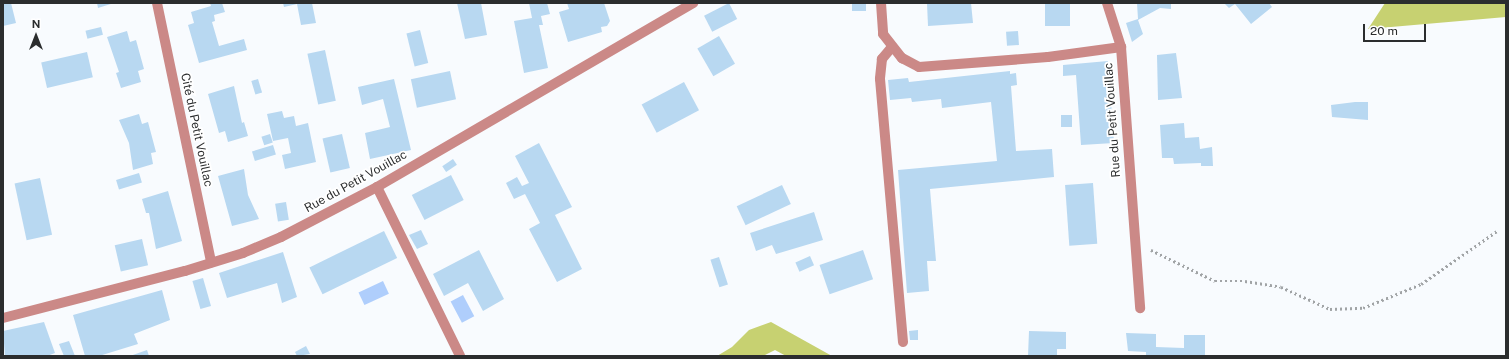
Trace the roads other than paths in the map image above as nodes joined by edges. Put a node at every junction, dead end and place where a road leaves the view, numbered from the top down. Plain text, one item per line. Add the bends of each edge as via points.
1 (157, 3) edge
2 (881, 3) edge
3 (1107, 3) edge
4 (688, 4) edge
5 (892, 47) junction
6 (1121, 47) junction
7 (377, 187) junction
8 (211, 262) junction
9 (1140, 308) dead end
10 (3, 318) edge
11 (903, 342) dead end
12 (460, 356) edge

1 - 8 street, Cité du Petit Vouillac
2 - 5 street, Rue du Petit Vouillac via 883,34
3 - 6 street
4 - 7 street, Rue du Petit Vouillac
5 - 6 street, Rue du Petit Vouillac via 902,58 919,67 1048,57
5 - 11 street via 882,60 880,79
6 - 9 street, Rue du Petit Vouillac
7 - 8 street, Rue du Petit Vouillac via 281,237
7 - 12 street
8 - 10 street, Rue du Petit Vouillac

